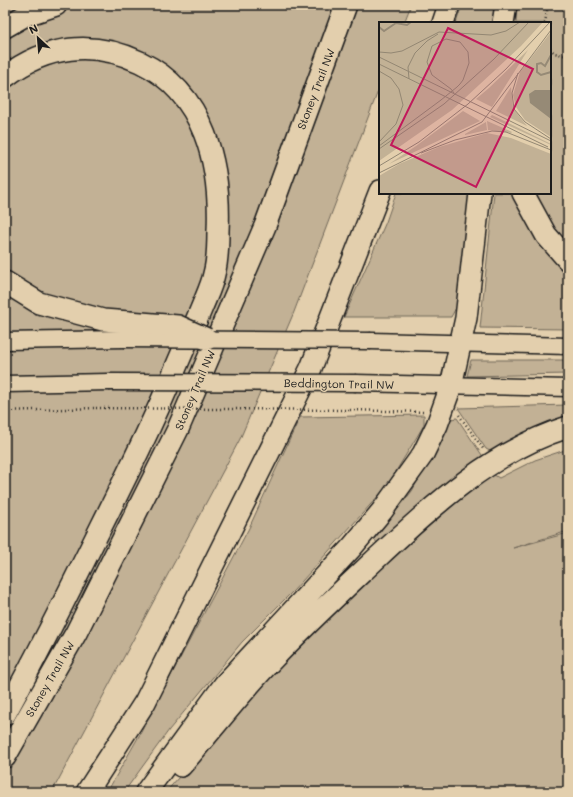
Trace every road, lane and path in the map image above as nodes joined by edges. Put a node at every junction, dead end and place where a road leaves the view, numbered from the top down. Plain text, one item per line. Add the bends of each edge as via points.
1 (56, 5) edge
2 (346, 5) edge
3 (449, 5) edge
4 (506, 5) edge
5 (548, 5) edge
6 (443, 22) edge
7 (503, 22) edge
8 (545, 22) edge
9 (5, 27) edge
10 (551, 49) edge
11 (568, 56) edge
12 (5, 77) edge
13 (379, 194) edge
14 (480, 194) edge
15 (524, 194) edge
16 (568, 260) edge
17 (5, 282) edge
18 (127, 331) junction
19 (207, 339) joint
20 (5, 341) edge
21 (460, 342) junction
22 (568, 346) edge
23 (5, 384) edge
24 (451, 386) junction
25 (568, 388) edge
26 (5, 411) edge
27 (442, 413) junction
28 (568, 426) edge
29 (492, 461) junction
30 (5, 714) edge
31 (5, 757) edge
32 (87, 792) edge
33 (146, 792) edge
34 (158, 792) edge

1 - 9 highway via 26,15
2 - 31 highway, Stoney Trail NW via 265,226 178,429 76,633
3 - 6 highway
4 - 7 highway
5 - 8 path
10 - 11 path via 554,53
12 - 30 highway via 37,58 61,50 80,48 127,56 150,67 171,83 187,100 199,119 214,163 219,213 214,275 156,416 45,642
13 - 32 highway via 311,368 146,702
14 - 21 highway via 471,287
15 - 16 highway via 546,235
17 - 18 highway via 39,303 103,320
18 - 19 highway, bridge via 178,326
18 - 20 main road
19 - 21 main road, bridge
21 - 22 main road
21 - 24 highway
23 - 24 main road, Beddington Trail NW, bridge via 109,382
24 - 25 main road, Beddington Trail NW
24 - 27 highway
26 - 27 path, bridge via 96,408
27 - 29 path via 459,414
27 - 33 highway via 423,454 382,511 224,685
28 - 29 highway
29 - 34 highway via 428,510 273,659

